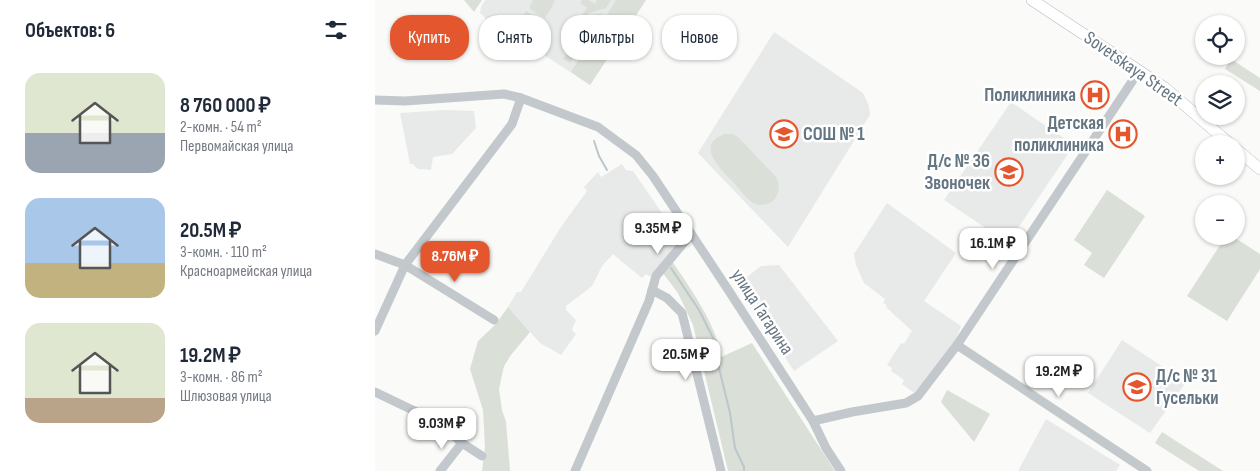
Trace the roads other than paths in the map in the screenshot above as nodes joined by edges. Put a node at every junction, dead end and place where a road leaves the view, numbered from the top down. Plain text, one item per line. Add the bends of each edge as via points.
1 (1032, 0) edge
2 (1139, 71) junction
3 (521, 98) junction
4 (375, 100) edge
5 (1220, 135) edge
6 (1245, 156) edge
7 (1260, 169) edge
8 (691, 234) junction
9 (375, 254) edge
10 (405, 265) junction
11 (652, 290) junction
12 (494, 320) dead end
13 (375, 332) edge
14 (957, 345) junction
15 (375, 392) edge
16 (813, 421) junction
17 (462, 443) junction
18 (482, 456) dead end
19 (440, 471) edge
20 (575, 471) edge
21 (721, 471) edge
22 (841, 471) edge
23 (1147, 471) edge

1 - 2 main road, Sovetskaya Street
2 - 5 main road, Sovetskaya Street via 1174,95
2 - 14 street
3 - 4 street, улица Гагарина via 504,94
3 - 8 street, улица Гагарина via 598,127 635,155 653,176
3 - 10 street via 513,124
6 - 7 main road
8 - 11 street via 656,276
8 - 16 street, улица Гагарина
9 - 10 street
10 - 12 street
10 - 13 street
11 - 20 street
11 - 21 street via 667,298 682,313
14 - 16 street via 918,396 906,403
14 - 23 street
15 - 17 street via 436,420
16 - 22 street, улица Гагарина
17 - 18 street
17 - 19 street

